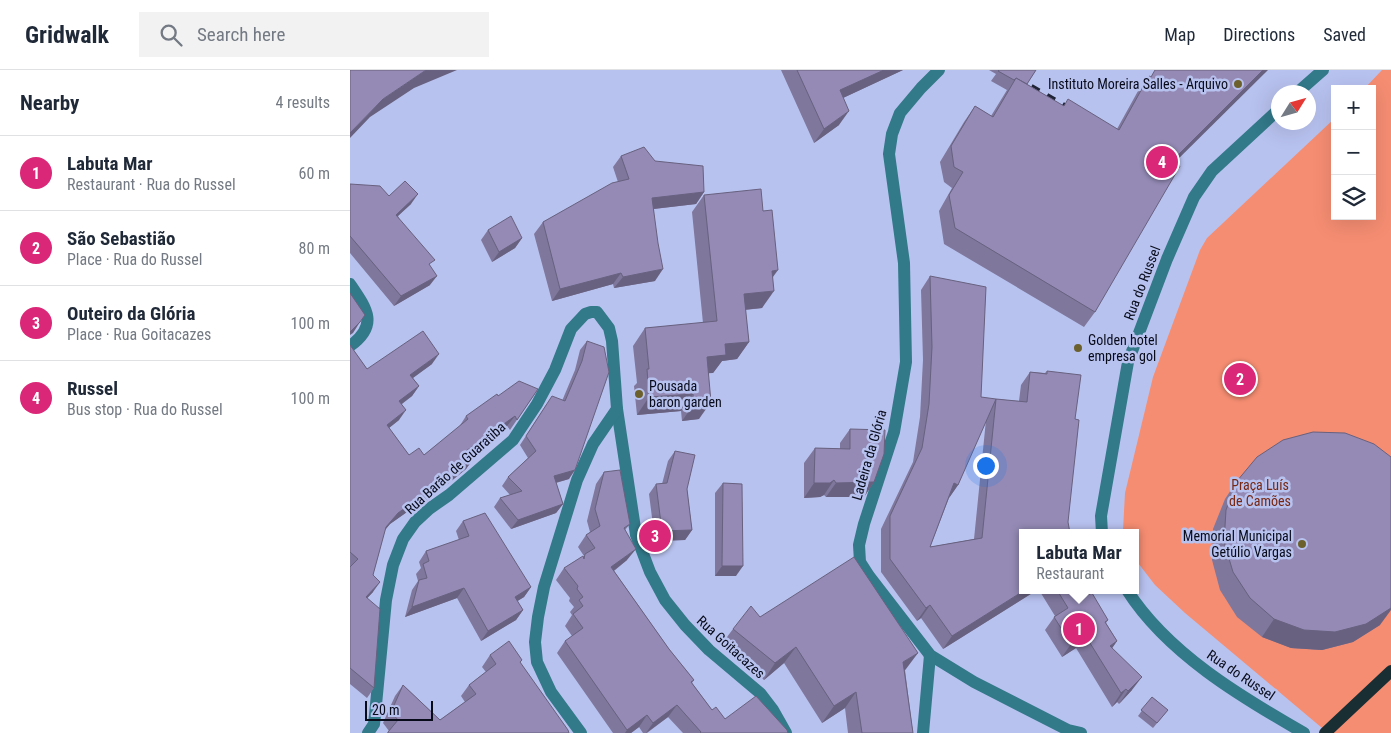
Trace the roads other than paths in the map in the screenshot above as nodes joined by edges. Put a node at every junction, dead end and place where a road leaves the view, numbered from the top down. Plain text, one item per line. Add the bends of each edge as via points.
1 (939, 70) edge
2 (1323, 70) edge
3 (1306, 85) edge
4 (1271, 117) edge
5 (350, 284) edge
6 (350, 346) edge
7 (617, 409) junction
8 (1102, 529) edge
9 (1130, 594) edge
10 (930, 655) junction
11 (1391, 671) edge
12 (368, 733) edge
13 (581, 733) edge
14 (786, 733) edge
15 (923, 733) edge
16 (1081, 733) edge
17 (1304, 733) edge
18 (1325, 733) edge

1 - 10 street, Ladeira da Glória via 900,113 892,134 889,154 904,263 906,362 894,432 859,546 860,562 869,576
2 - 3 street
4 - 8 street, Rua do Russel via 1207,177 1194,197 1167,260 1128,362 1101,516
5 - 6 street via 364,305 368,320 366,330
7 - 12 street, Rua Barão de Guaratiba via 609,328 597,312 591,312 571,328 555,370 513,440 450,495 429,509 403,539 392,566 374,724
7 - 13 street via 593,444 577,480 544,587 535,642 536,662 551,692
7 - 14 street, Rua Goitacazes via 636,535 650,572 665,600 685,626 760,693
9 - 17 street, Rua do Russel via 1156,628 1190,658
10 - 15 street
10 - 16 street, Ladeira da Glória via 974,682 1068,730
11 - 18 main road

